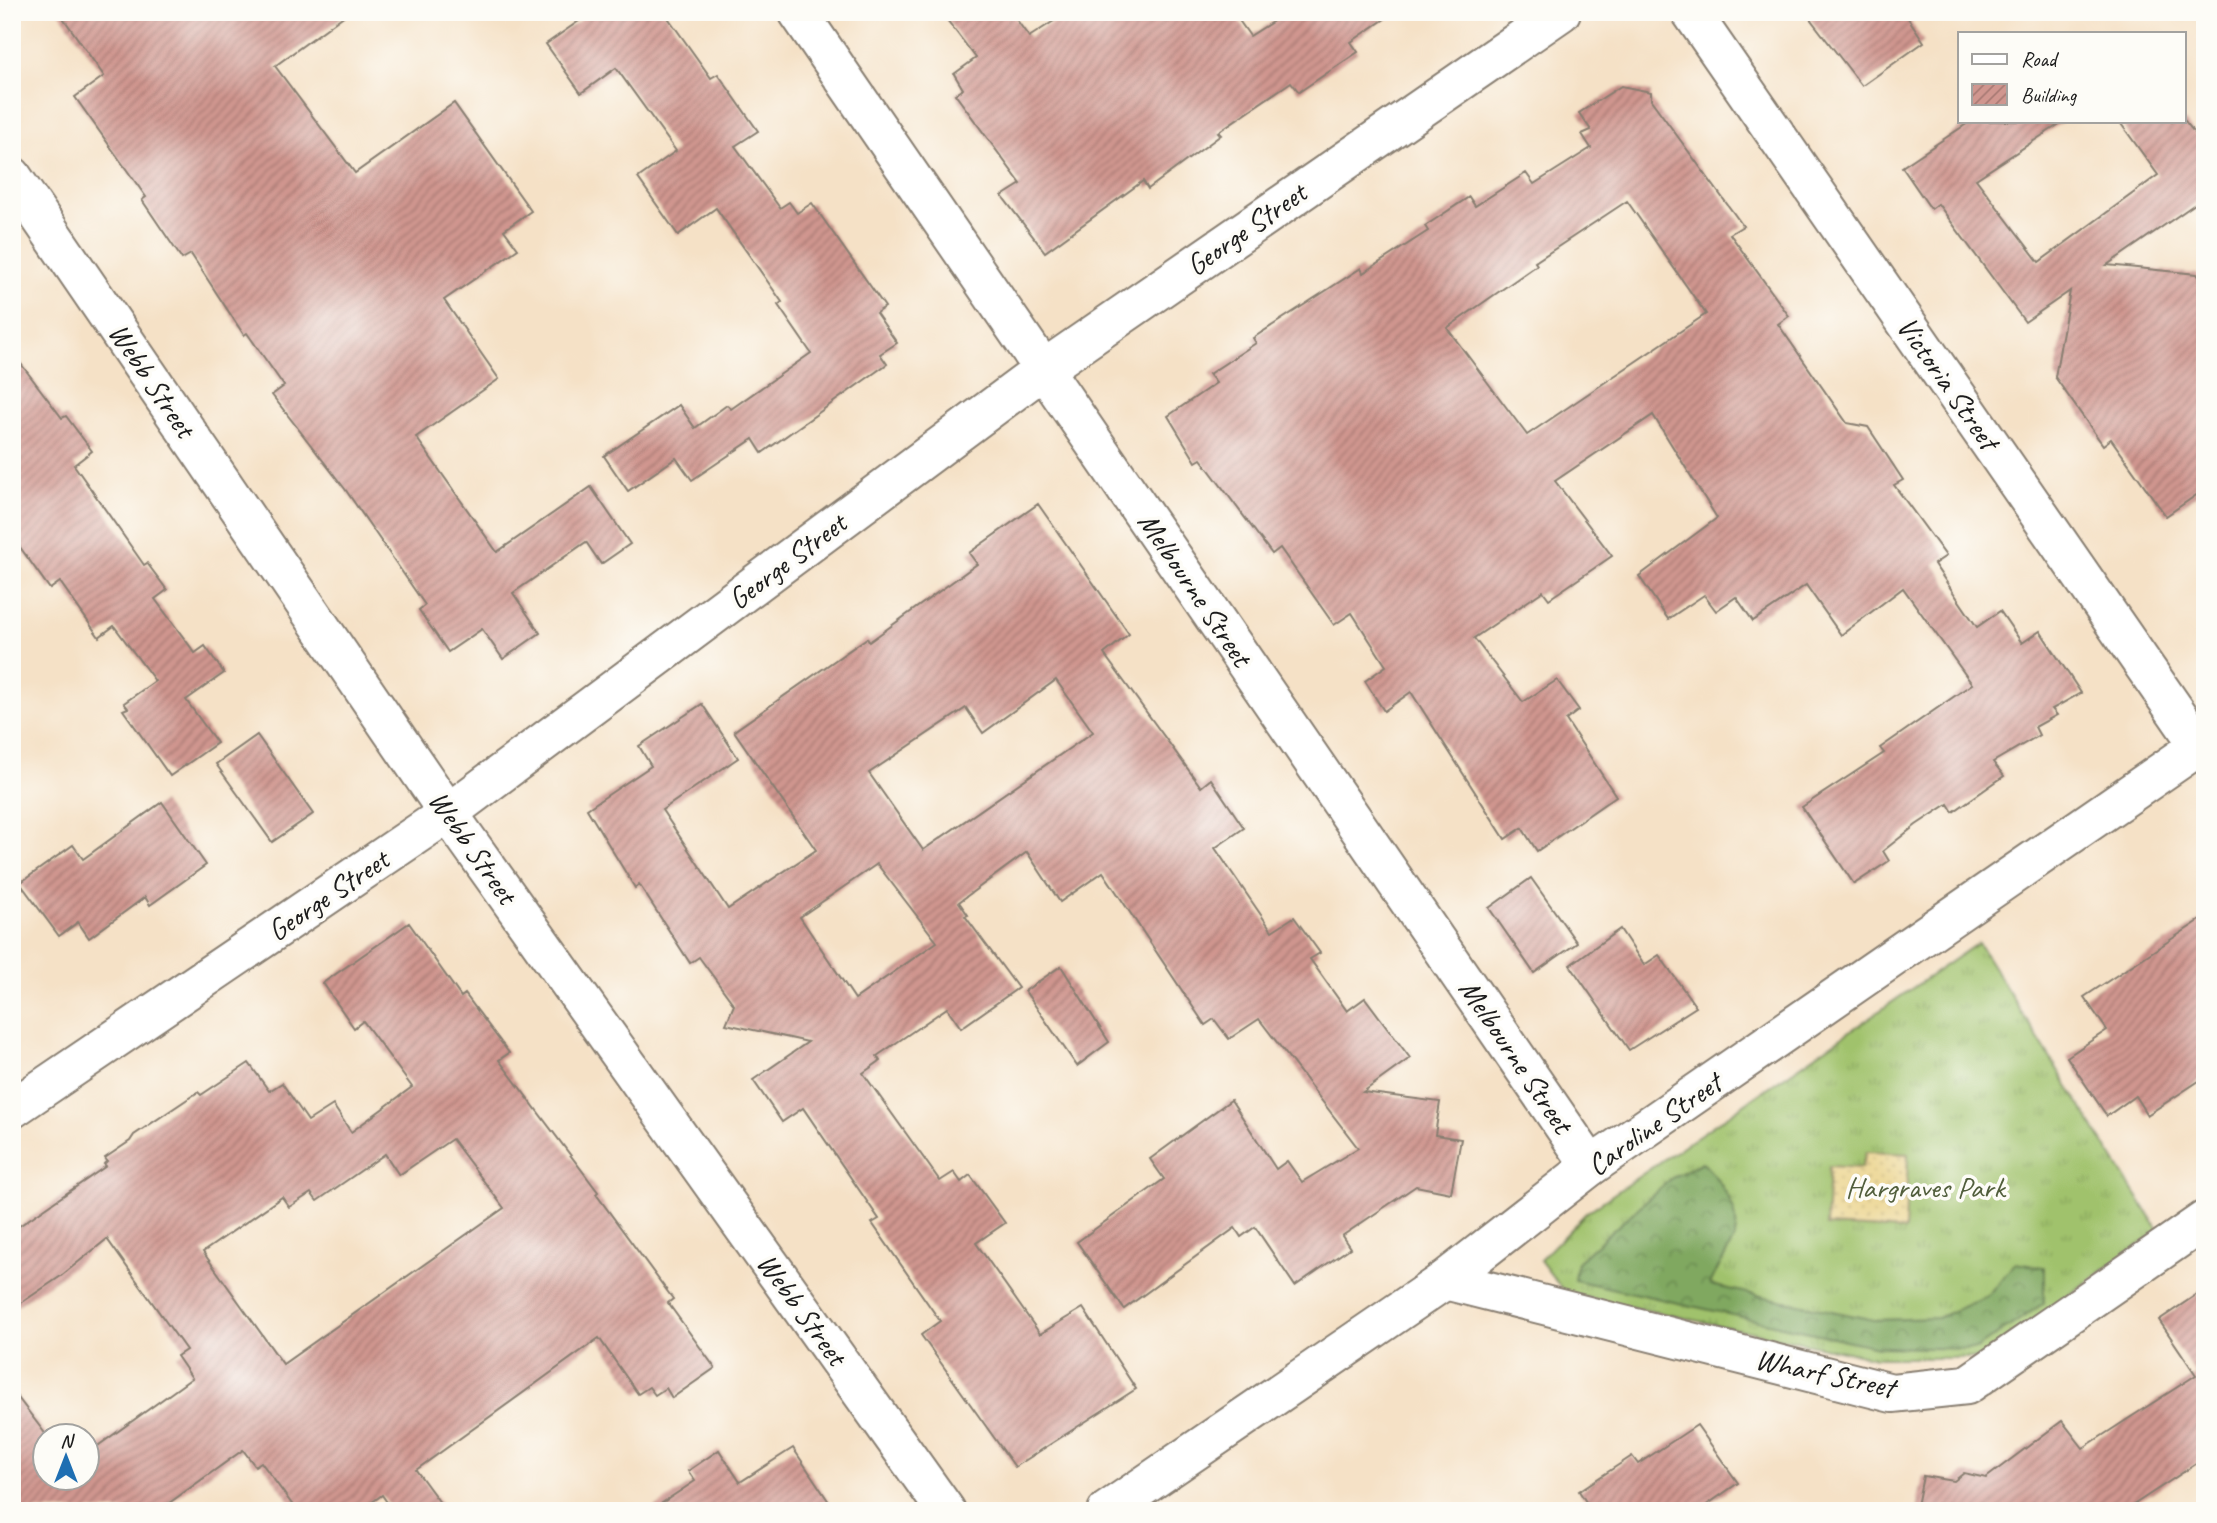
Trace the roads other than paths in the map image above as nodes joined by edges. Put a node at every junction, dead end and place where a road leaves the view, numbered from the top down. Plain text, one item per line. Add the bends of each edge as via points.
1 (798, 12) edge
2 (1561, 12) edge
3 (1691, 12) edge
4 (12, 176) edge
5 (1044, 369) junction
6 (2203, 747) edge
7 (448, 813) junction
8 (12, 1109) edge
9 (1591, 1166) junction
10 (2205, 1220) edge
11 (1445, 1280) junction
12 (946, 1511) edge
13 (1107, 1511) edge

1 - 5 street, Melbourne Street
2 - 5 street, George Street
3 - 6 street, Victoria Street
4 - 7 street, Webb Street
5 - 7 street, George Street
5 - 9 street, Melbourne Street
6 - 9 street, Caroline Street
7 - 8 street, George Street
7 - 12 street, Webb Street
9 - 11 street, Caroline Street
10 - 11 street, Wharf Street via 1967,1385 1892,1393
11 - 13 street, Caroline Street

